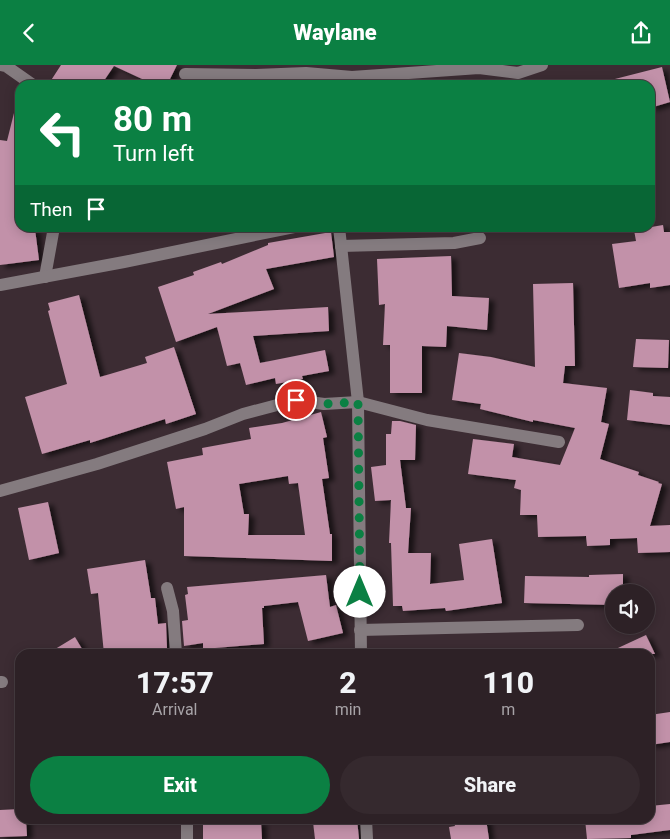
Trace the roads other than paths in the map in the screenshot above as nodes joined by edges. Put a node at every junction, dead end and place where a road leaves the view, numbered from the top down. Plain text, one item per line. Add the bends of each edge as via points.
1 (1, 65) edge
2 (542, 65) edge
3 (185, 74) dead end
4 (352, 76) edge
5 (26, 80) edge
6 (53, 232) edge
7 (269, 232) edge
8 (340, 232) edge
9 (480, 238) dead end
10 (342, 246) junction
11 (46, 277) junction
12 (0, 285) edge
13 (358, 402) junction
14 (559, 442) dead end
15 (0, 491) edge
16 (168, 588) dead end
17 (578, 625) dead end
18 (360, 630) junction
19 (176, 649) edge
20 (361, 649) edge
21 (187, 824) edge
22 (366, 824) edge
23 (187, 839) edge
24 (367, 839) edge

1 - 5 street
2 - 4 street via 518,73 479,68
3 - 4 street
6 - 11 street
7 - 11 street
8 - 10 street
9 - 10 street via 454,243
10 - 13 street
11 - 12 street
13 - 14 street via 428,420
13 - 15 street via 324,404 296,400
13 - 18 street
16 - 19 street
17 - 18 street
18 - 20 street
21 - 23 street
22 - 24 street

